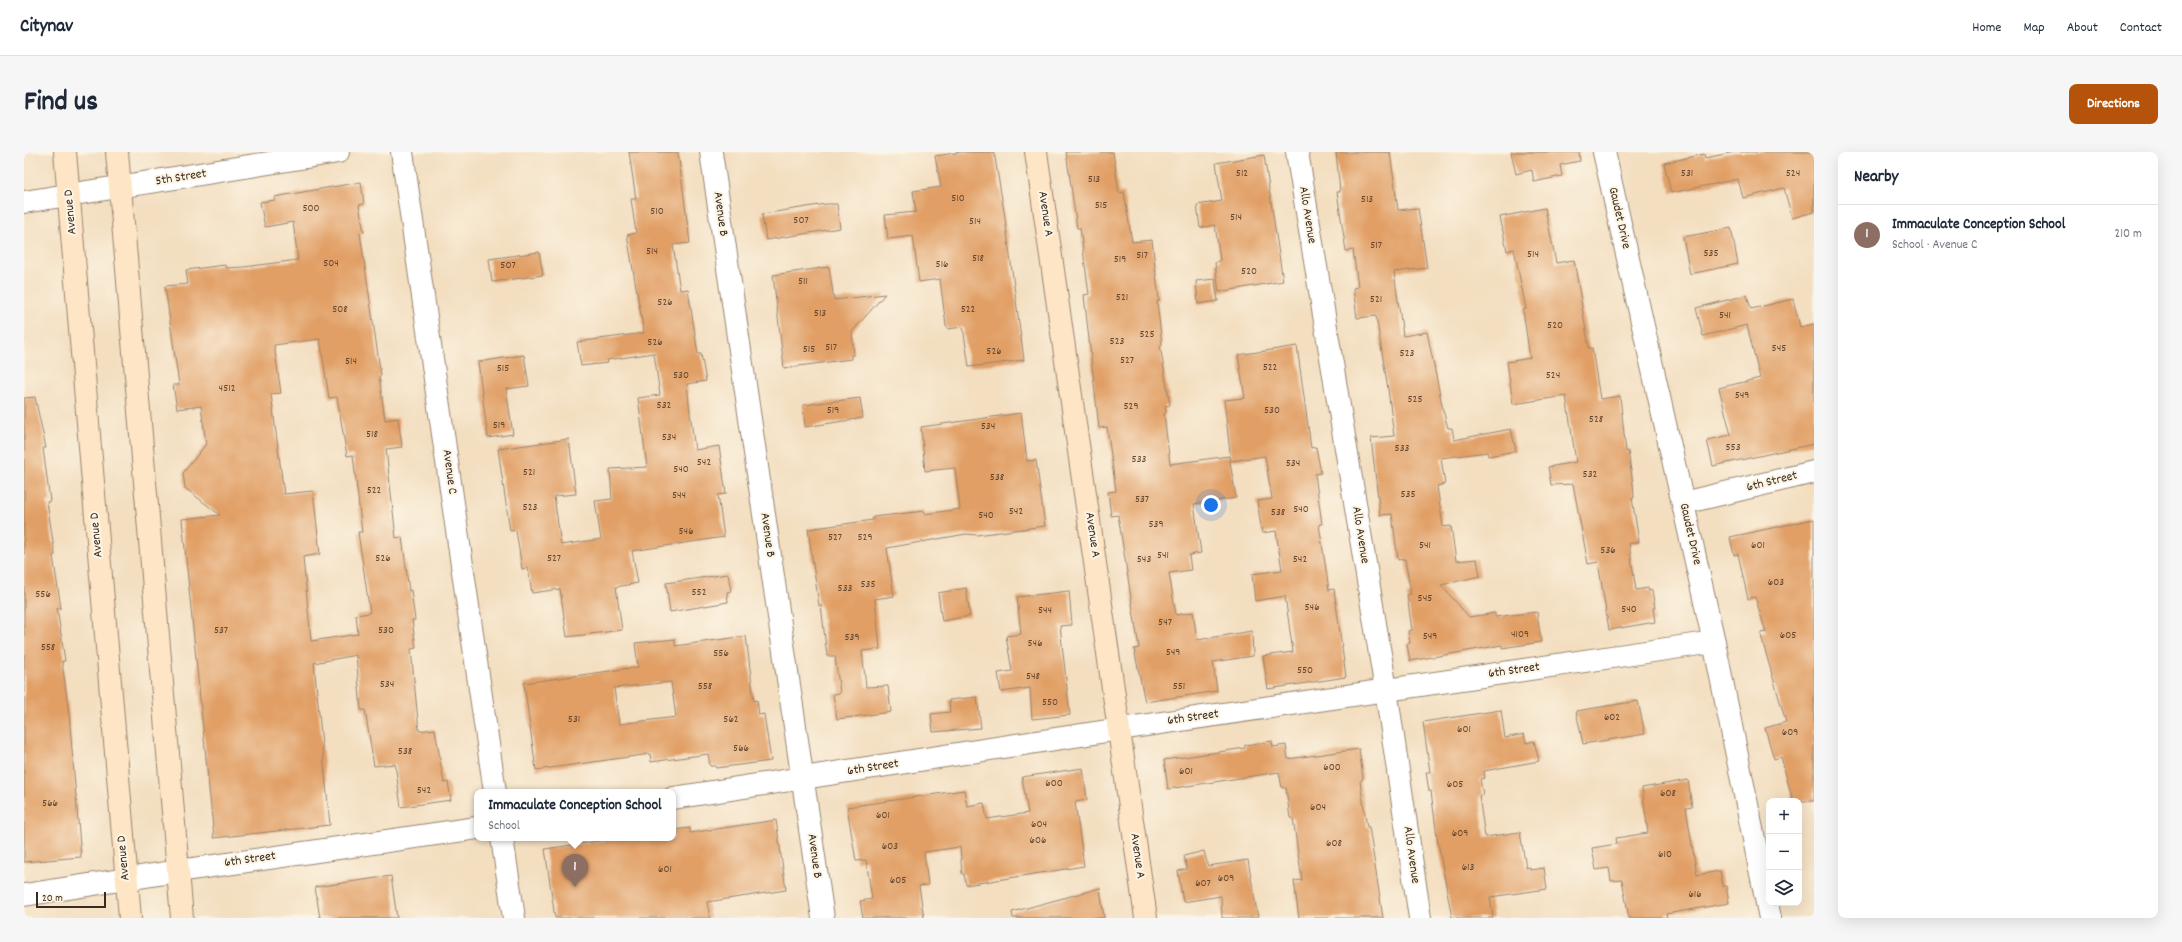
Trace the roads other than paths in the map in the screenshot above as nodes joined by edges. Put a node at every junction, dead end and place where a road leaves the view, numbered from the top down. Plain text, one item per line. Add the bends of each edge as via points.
1 (65, 152) edge
2 (118, 152) edge
3 (338, 152) edge
4 (402, 152) edge
5 (711, 152) edge
6 (1036, 152) edge
7 (1297, 152) edge
8 (1604, 152) edge
9 (121, 188) junction
10 (69, 196) junction
11 (24, 202) edge
12 (1814, 472) edge
13 (1683, 503) junction
14 (1714, 642) junction
15 (1386, 690) junction
16 (1120, 729) junction
17 (803, 778) junction
18 (495, 789) edge
19 (676, 798) edge
20 (474, 828) edge
21 (502, 841) edge
22 (178, 870) junction
23 (126, 879) junction
24 (24, 895) edge
25 (130, 918) edge
26 (182, 918) edge
27 (514, 918) edge
28 (823, 918) edge
29 (1146, 918) edge
30 (1420, 918) edge
31 (1770, 918) edge

1 - 10 street, Avenue D
2 - 9 street
3 - 9 street, 5th Street
4 - 18 street, Avenue C
5 - 17 street, Avenue B
6 - 16 street, Avenue A
7 - 15 street, Allo Avenue
8 - 13 street, Gaudet Drive
9 - 10 street, 5th Street
9 - 22 street
10 - 11 street, 5th Street
10 - 23 street, Avenue D
12 - 13 street, 6th Street
13 - 14 street, Gaudet Drive
14 - 15 street, 6th Street
14 - 31 street, Gaudet Drive
15 - 16 street, 6th Street
15 - 30 street, Allo Avenue
16 - 17 street, 6th Street
16 - 29 street, Avenue A
17 - 19 street, 6th Street
17 - 28 street, Avenue B
20 - 22 street, 6th Street
21 - 27 street
22 - 23 street, 6th Street
22 - 26 street
23 - 24 street, 6th Street
23 - 25 street, Avenue D

